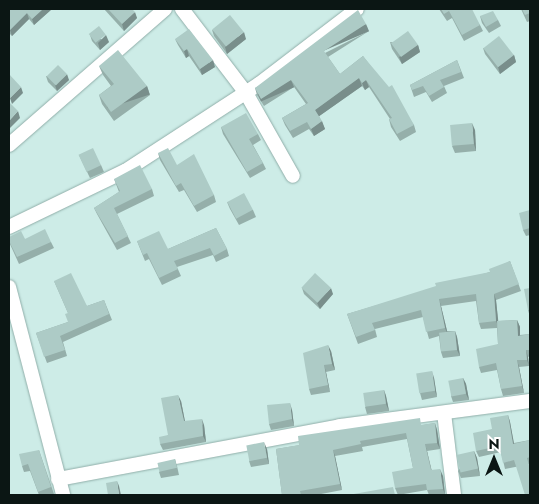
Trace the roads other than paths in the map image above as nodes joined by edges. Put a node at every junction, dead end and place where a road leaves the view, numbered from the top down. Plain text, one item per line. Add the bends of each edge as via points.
1 (165, 9) edge
2 (182, 9) edge
3 (357, 9) edge
4 (246, 93) junction
5 (9, 145) edge
6 (293, 176) dead end
7 (9, 227) edge
8 (9, 287) edge
9 (530, 401) edge
10 (444, 413) junction
11 (58, 479) junction
12 (62, 495) edge
13 (454, 495) edge

1 - 5 street
2 - 4 street
3 - 4 street
4 - 6 street
4 - 7 street via 125,172
8 - 11 street
9 - 10 street
10 - 11 street via 340,426
10 - 13 street
11 - 12 street

